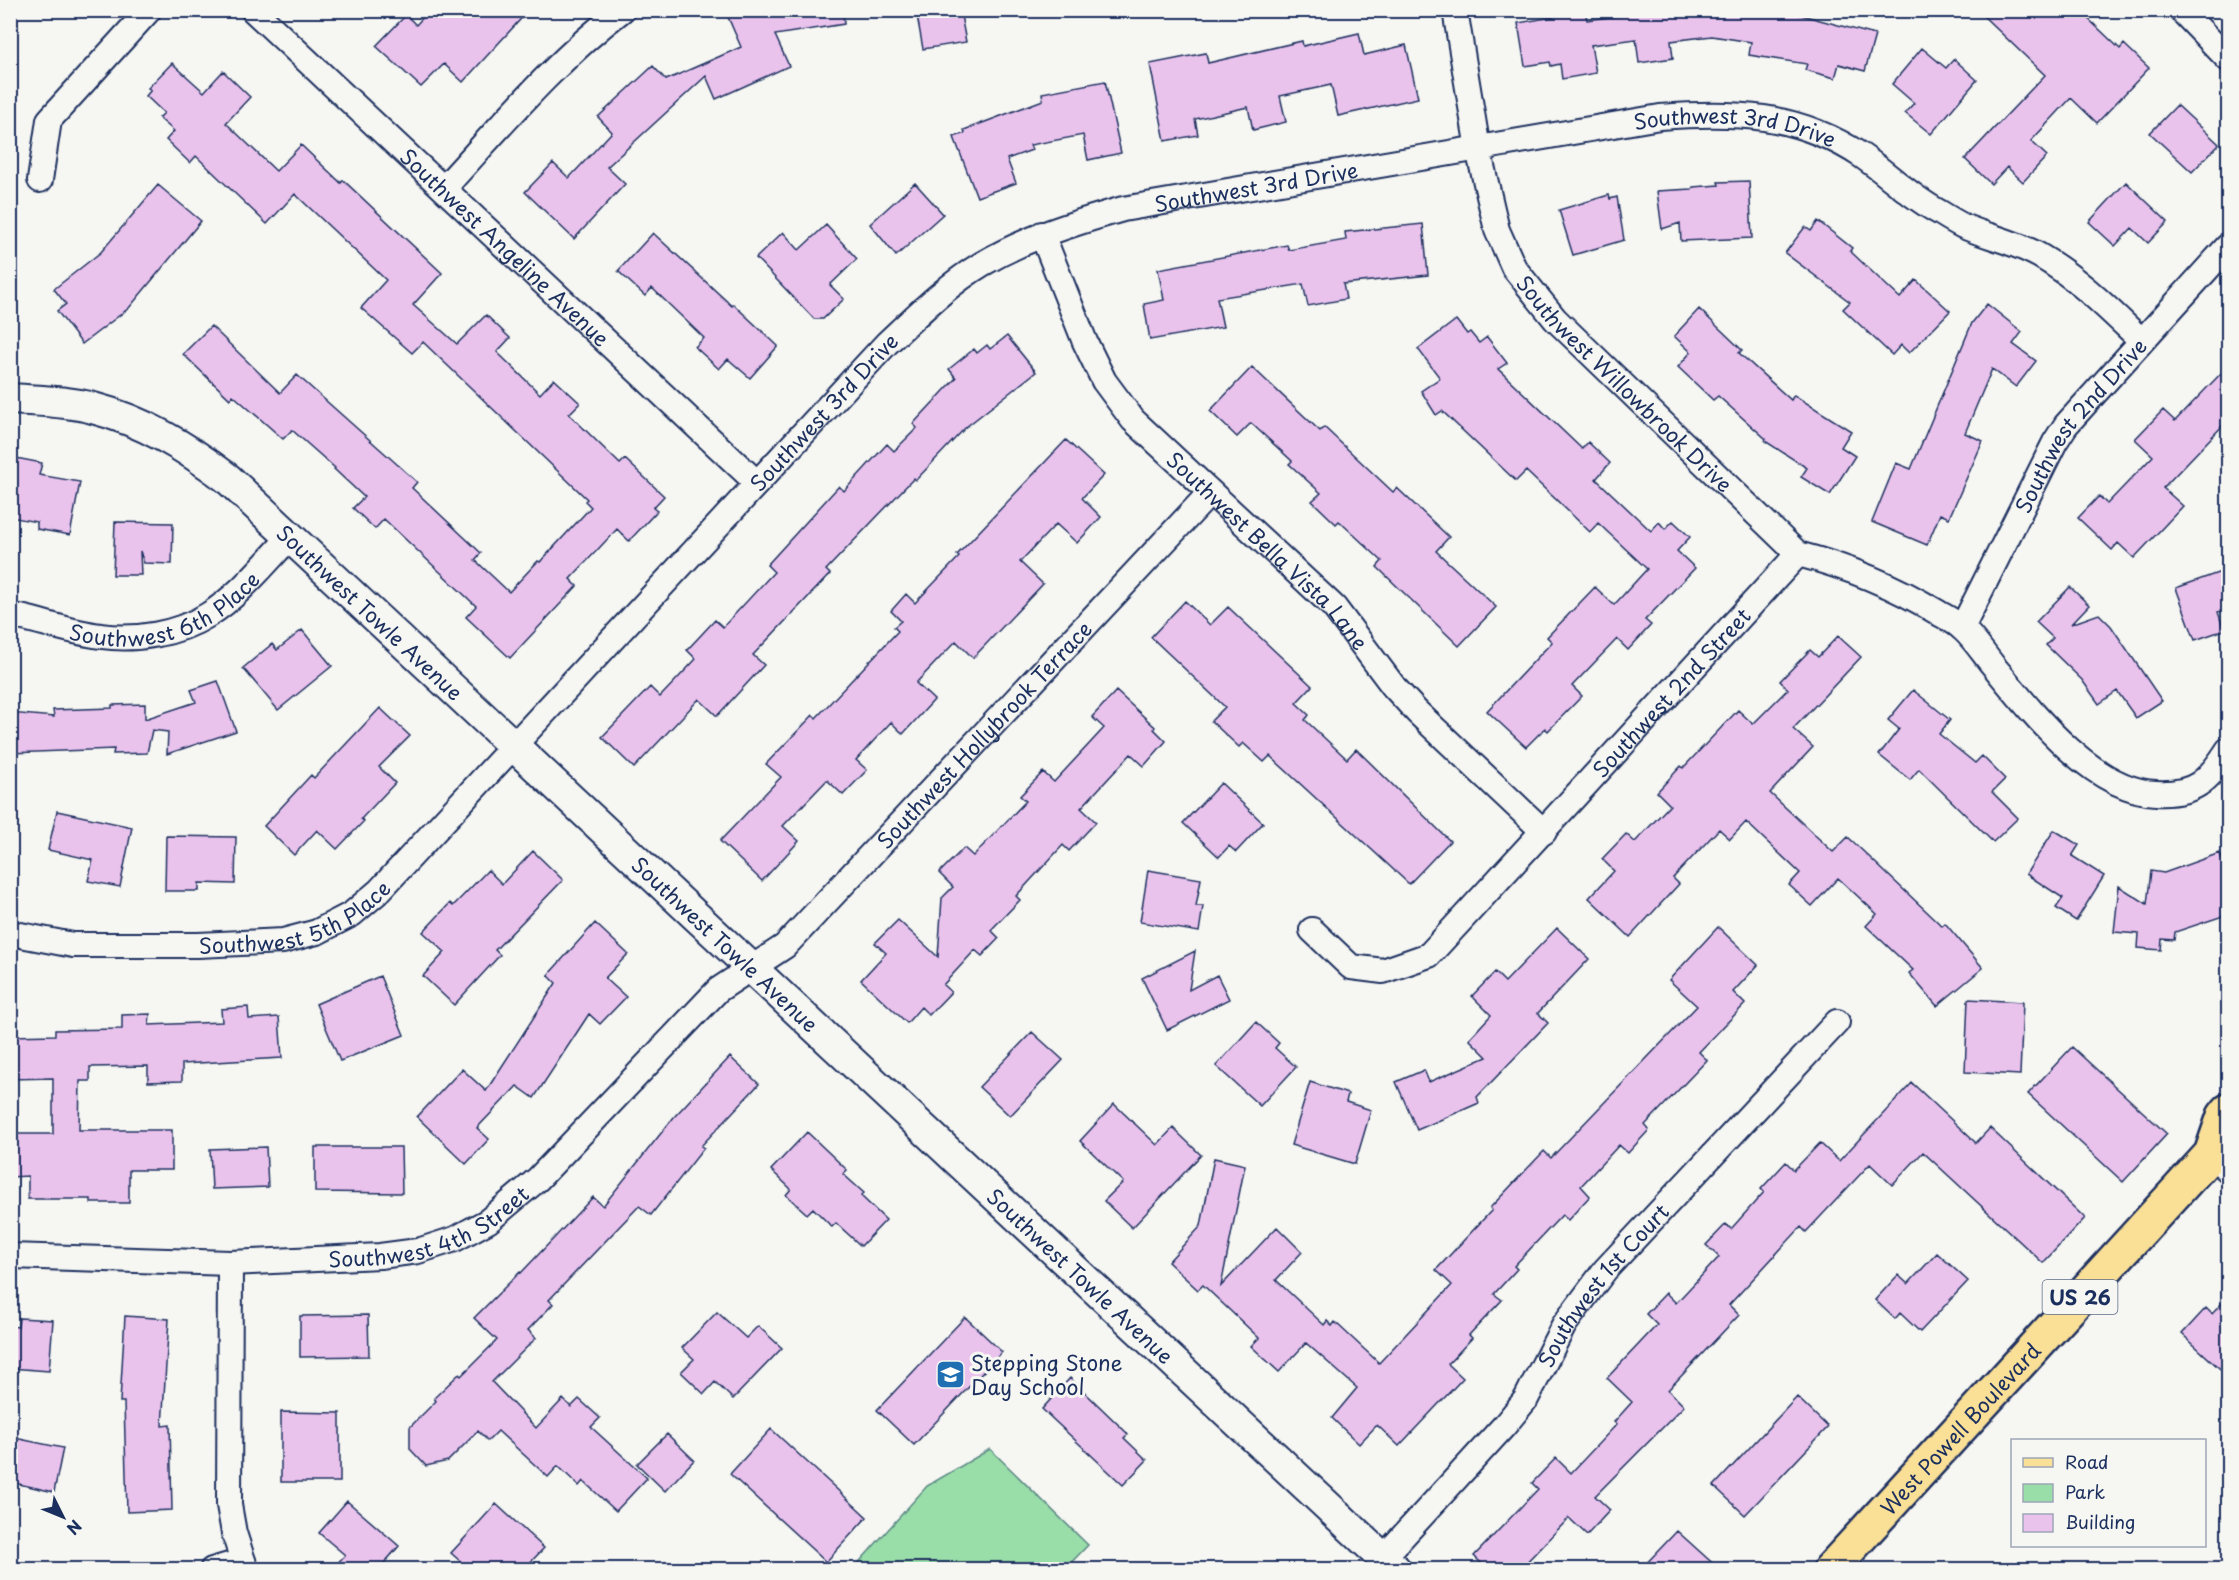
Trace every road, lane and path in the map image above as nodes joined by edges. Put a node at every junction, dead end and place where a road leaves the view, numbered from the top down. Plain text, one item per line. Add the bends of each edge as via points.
1 (149, 10) edge
2 (253, 10) edge
3 (622, 10) edge
4 (1455, 10) edge
5 (2181, 10) edge
6 (2229, 59) edge
7 (1478, 149) junction
8 (39, 180) dead end
9 (444, 188) junction
10 (1042, 234) junction
11 (2229, 246) edge
12 (2141, 340) junction
13 (10, 399) edge
14 (757, 483) junction
15 (1209, 494) junction
16 (291, 536) junction
17 (1798, 554) junction
18 (20, 617) dead end
19 (1962, 628) junction
20 (516, 746) junction
21 (2229, 750) edge
22 (1544, 832) junction
23 (1312, 930) dead end
24 (10, 933) edge
25 (752, 967) junction
26 (1837, 1022) dead end
27 (2229, 1111) edge
28 (2223, 1158) edge
29 (10, 1256) edge
30 (230, 1263) junction
31 (1390, 1564) edge
32 (244, 1565) edge
33 (212, 1569) edge
34 (1830, 1569) edge

1 - 8 street via 49,120
2 - 9 street, Southwest Angeline Avenue
3 - 9 street via 543,81
4 - 7 street, Southwest Willowbrook Drive
5 - 6 street
7 - 10 street, Southwest 3rd Drive via 1123,209
7 - 12 street, Southwest 3rd Drive via 1660,117 1710,113 1789,123 1860,156 1931,208 1964,226 2038,255 2074,279
7 - 17 street, Southwest Willowbrook Drive via 1497,230 1514,268 1532,292 1555,319
9 - 14 street, Southwest Angeline Avenue
10 - 14 street, Southwest 3rd Drive via 982,264 922,310
10 - 15 street, Southwest Bella Vista Lane via 1086,342 1115,399
11 - 12 street, Southwest 2nd Drive
12 - 19 street, Southwest 2nd Drive via 2055,442
13 - 16 street, Southwest Towle Avenue via 91,408 147,428 219,472
14 - 20 street, Southwest 3rd Drive
15 - 22 street, Southwest Bella Vista Lane via 1334,607 1417,712
15 - 25 street, Southwest Hollybrook Terrace via 785,946
16 - 18 street, Southwest 6th Place via 230,598 207,616 175,630 140,637 101,636
16 - 20 street, Southwest Towle Avenue
17 - 19 street via 1870,576
17 - 22 street, Southwest 2nd Street
19 - 21 street via 2061,741 2089,767 2121,786 2145,793 2173,794 2198,785 2213,774
20 - 24 street, Southwest 5th Place via 379,891 352,914 317,932 283,941 198,945 73,945
20 - 25 street, Southwest Towle Avenue
22 - 23 street, Southwest 2nd Street via 1429,955 1383,971 1351,967
25 - 30 street, Southwest 4th Street via 718,990 538,1179 488,1221 463,1235 418,1251
25 - 31 street, Southwest Towle Avenue
26 - 31 street, Southwest 1st Court via 1605,1270 1564,1325 1526,1399
27 - 28 main road, West Powell Boulevard / US 26 via 2224,1116
28 - 34 main road, West Powell Boulevard / US 26
29 - 30 street, Southwest 4th Street
30 - 32 street via 229,1504
32 - 33 street

